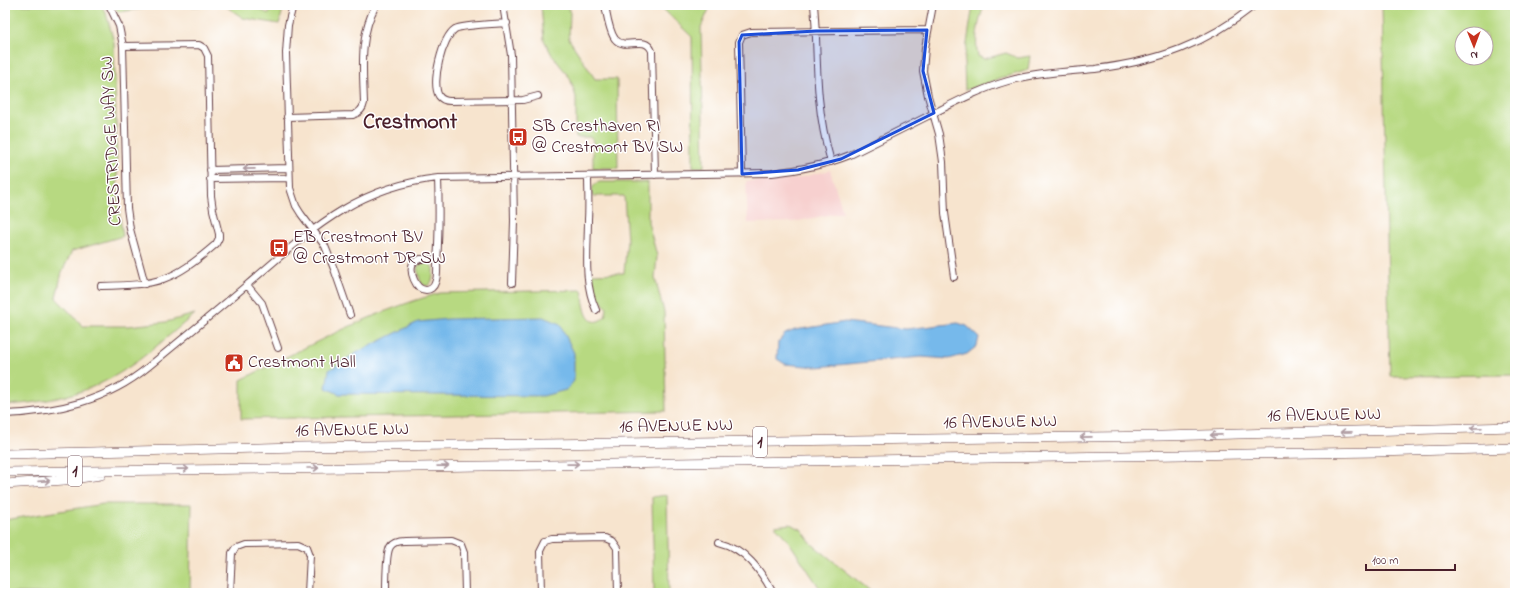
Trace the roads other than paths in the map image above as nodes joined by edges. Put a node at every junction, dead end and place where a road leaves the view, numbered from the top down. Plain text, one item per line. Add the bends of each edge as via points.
1 (109, 5) edge
2 (293, 5) edge
3 (376, 5) edge
4 (503, 5) edge
5 (605, 5) edge
6 (814, 5) edge
7 (933, 5) edge
8 (1255, 5) edge
9 (507, 23) junction
10 (816, 30) junction
11 (927, 30) junction
12 (123, 46) junction
13 (538, 96) dead end
14 (513, 100) junction
15 (934, 113) junction
16 (287, 117) junction
17 (831, 162) junction
18 (288, 168) junction
19 (210, 170) junction
20 (742, 174) junction
21 (655, 175) junction
22 (588, 176) junction
23 (514, 177) junction
24 (289, 178) junction
25 (438, 178) junction
26 (210, 179) junction
27 (313, 230) junction
28 (437, 259) junction
29 (954, 277) dead end
30 (512, 283) dead end
31 (145, 284) junction
32 (247, 285) junction
33 (101, 286) dead end
34 (596, 310) dead end
35 (350, 316) dead end
36 (278, 348) dead end
37 (5, 414) edge
38 (1515, 427) edge
39 (1515, 448) edge
40 (5, 454) edge
41 (144, 470) junction
42 (5, 472) edge
43 (5, 484) edge
44 (719, 542) dead end
45 (230, 593) edge
46 (308, 593) edge
47 (386, 593) edge
48 (465, 593) edge
49 (541, 593) edge
50 (618, 593) edge
51 (773, 593) edge

1 - 12 street via 119,26
2 - 16 street via 287,41
3 - 16 street via 363,43 362,109 353,115
4 - 9 street
5 - 21 street via 616,40 623,43 645,43 652,51
6 - 10 street
7 - 11 street
8 - 15 street via 1222,29 1183,49 1126,64 1008,81 974,93
9 - 14 street via 512,55
9 - 14 street via 460,28 451,32 439,59 437,90 446,101
10 - 11 street
10 - 17 street via 819,98 824,136
10 - 20 street via 751,32 742,35 739,42
11 - 15 street via 924,72
12 - 19 street, CRESTRIDGE WAY SW via 197,45 206,50
12 - 31 street, CRESTRIDGE WAY SW via 127,208
13 - 14 street
14 - 23 street
15 - 17 street
15 - 29 street via 941,147 944,214
16 - 18 street
17 - 20 street via 790,171
18 -> 19 street
18 - 24 street
19 - 26 street, CRESTRIDGE WAY SW
20 - 21 street
21 - 22 street
22 - 23 street
22 - 34 street via 588,283
23 - 25 street
23 - 30 street
24 - 26 street
24 - 27 street via 296,206
25 - 27 street via 409,183 364,198 328,218
25 - 28 street
26 - 31 street, CRESTRIDGE WAY SW via 213,210 219,234 217,243 176,274
27 - 32 street
27 - 35 street via 328,254
28 - 28 street via 420,259 413,263 412,271 420,288 427,290 435,285
31 - 33 street
32 - 36 street via 262,302
32 - 37 street via 148,368 117,388 67,407
38 -> 40 highway, 16 AVENUE NW / 1 via 1154,436 298,447
41 -> 39 highway, 16 AVENUE NW / 1
41 - 42 highway, 16 AVENUE NW / 1
43 -> 41 highway via 65,480
44 - 51 street via 740,550 756,567
45 - 46 street via 232,553 236,547 244,544 298,543 307,547 310,555
47 - 48 street via 390,546 404,541 451,540 460,544 464,552
49 - 50 street via 540,550 545,541 605,538 612,541 616,548

